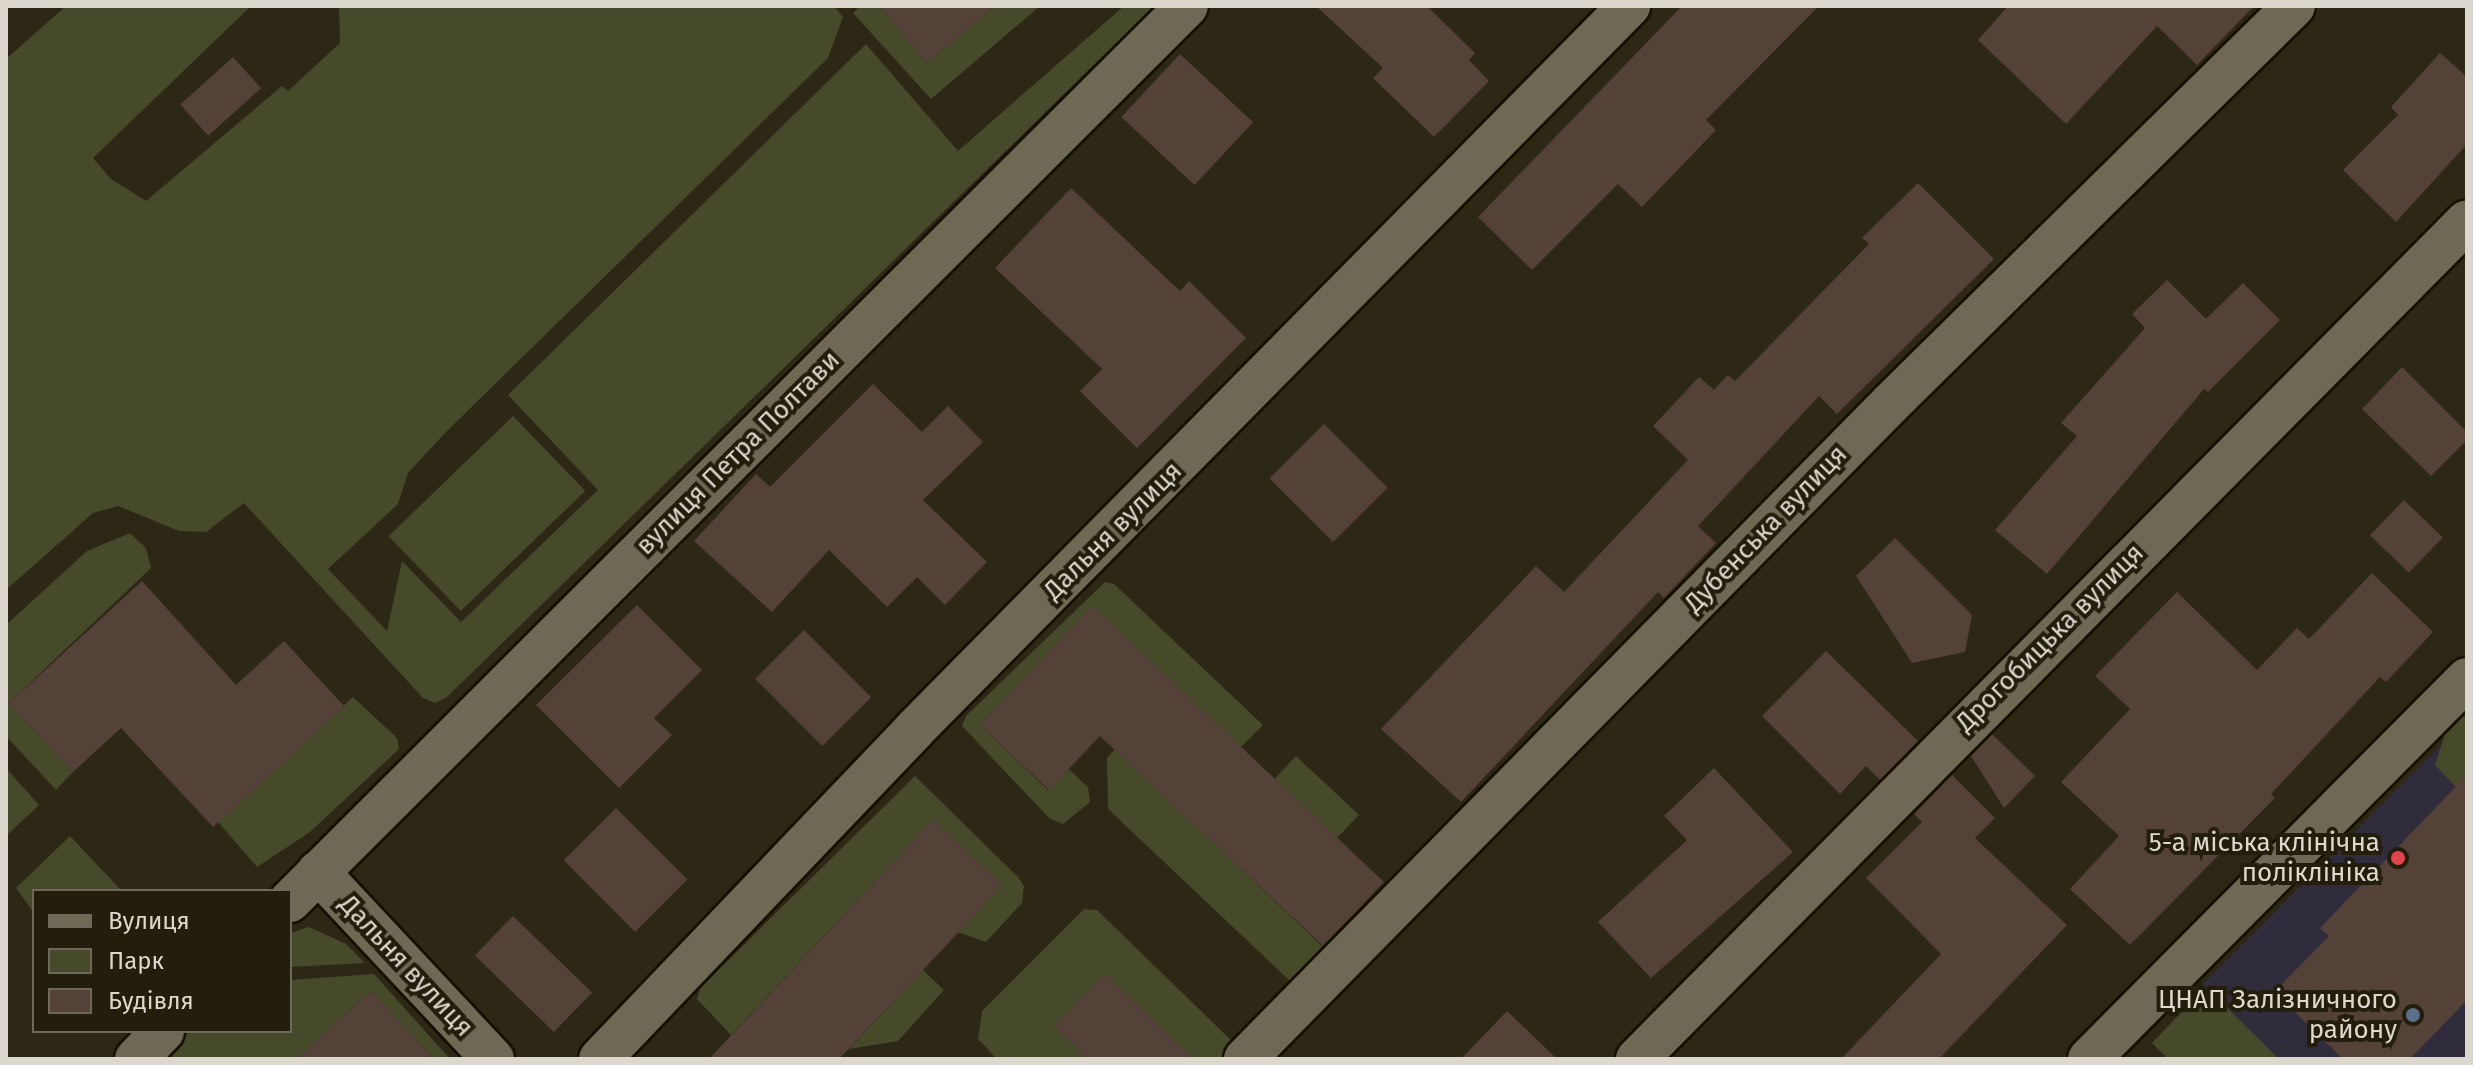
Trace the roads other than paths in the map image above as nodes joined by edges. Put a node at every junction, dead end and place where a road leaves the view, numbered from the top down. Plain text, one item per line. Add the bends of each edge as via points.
1 (1187, 6) edge
2 (1629, 6) edge
3 (2294, 6) edge
4 (2467, 221) edge
5 (2467, 679) edge
6 (304, 887) edge
7 (161, 1033) edge
8 (136, 1059) edge
9 (493, 1059) edge
10 (600, 1059) edge
11 (1245, 1059) edge
12 (1637, 1059) edge
13 (2089, 1059) edge

1 - 6 street, вулиця Петра Полтави
2 - 10 street, Дальня вулиця via 914,730
3 - 11 street, Дубенська вулиця via 1890,404
4 - 12 street, Дрогобицька вулиця
5 - 13 street
6 - 9 street, Дальня вулиця
7 - 8 street

